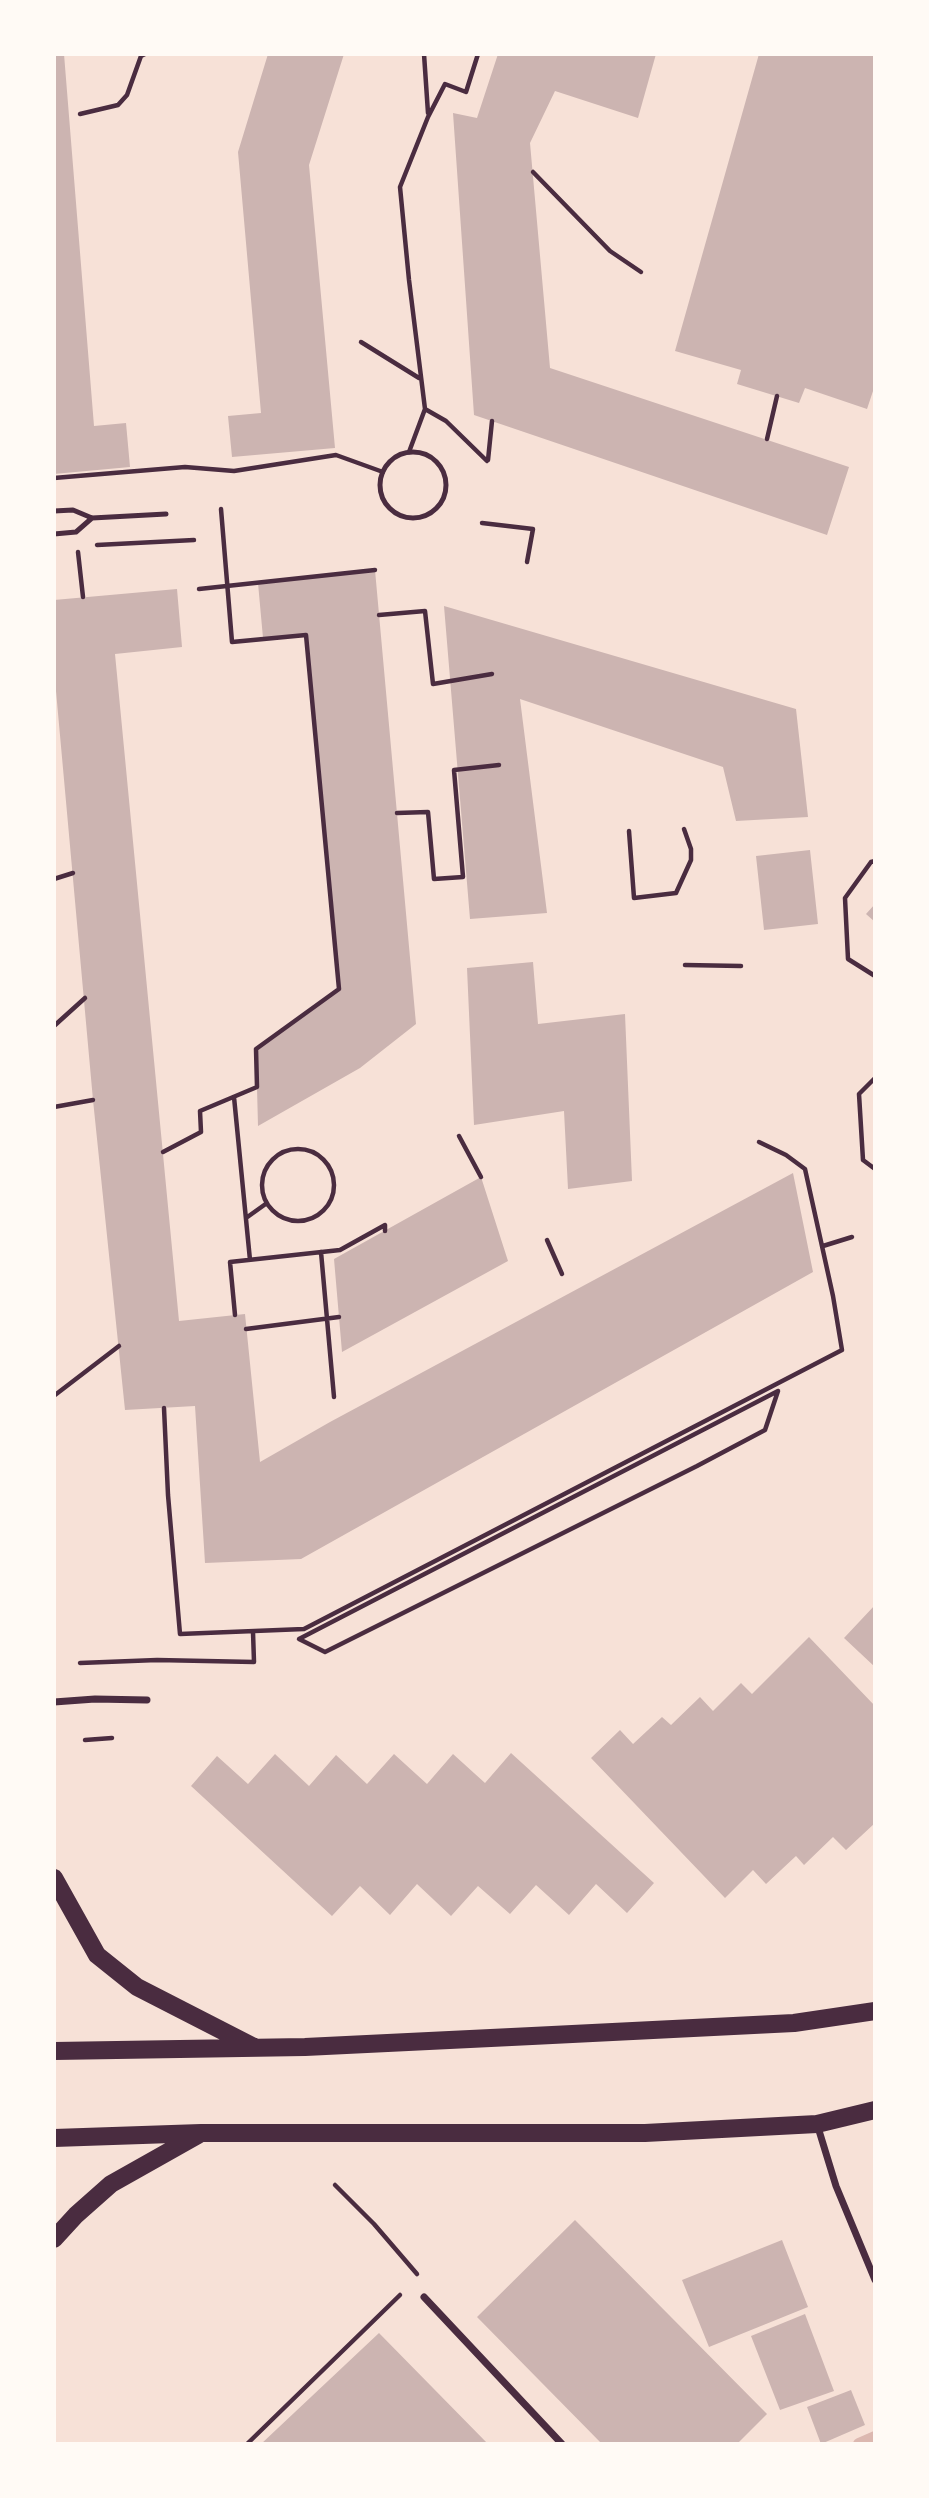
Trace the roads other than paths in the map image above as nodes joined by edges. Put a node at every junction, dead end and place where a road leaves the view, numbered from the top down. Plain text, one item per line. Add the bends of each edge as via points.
1 (383, 472) joint
2 (54, 511) edge
3 (166, 514) dead end
4 (92, 518) junction
5 (54, 534) edge
6 (146, 1700) dead end
7 (54, 1702) edge
8 (54, 1878) edge
9 (875, 2011) edge
10 (257, 2048) junction
11 (54, 2050) edge
12 (875, 2110) edge
13 (817, 2124) junction
14 (201, 2133) junction
15 (54, 2138) edge
16 (54, 2239) edge
17 (875, 2280) edge
18 (424, 2297) road end
19 (562, 2444) edge

1 - 1 lane via 380,488 386,503 403,516 425,516 441,503 447,486 444,473 430,456 399,455
2 - 4 lane via 73,510
3 - 4 lane
4 - 5 lane via 76,532
6 - 7 street
8 - 10 main road via 97,1955 137,1987
9 - 10 main road via 794,2023
10 - 11 main road
12 - 13 main road
13 - 14 main road via 645,2133
13 - 17 street via 836,2186
14 - 15 main road
14 - 16 main road via 111,2184
18 - 19 street

